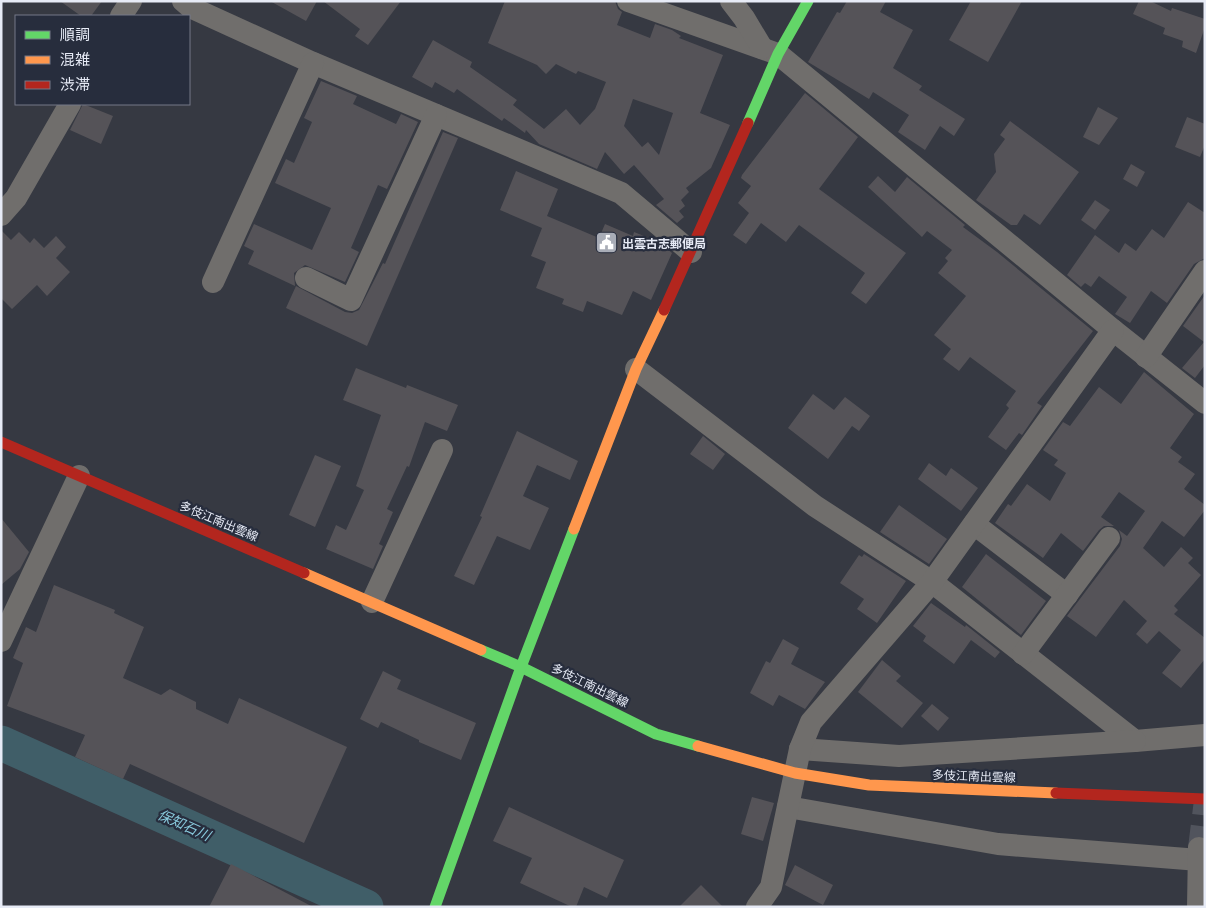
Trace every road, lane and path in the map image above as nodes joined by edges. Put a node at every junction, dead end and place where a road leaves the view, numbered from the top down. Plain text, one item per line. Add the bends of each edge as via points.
1 (131, 1) edge
2 (183, 1) edge
3 (628, 1) edge
4 (731, 1) edge
5 (808, 1) edge
6 (122, 15) edge
7 (770, 51) junction
8 (313, 63) junction
9 (69, 105) edge
10 (436, 115) junction
11 (1, 214) edge
12 (691, 252) junction
13 (1205, 271) edge
14 (306, 278) dead end
15 (213, 282) dead end
16 (1113, 330) junction
17 (1146, 357) junction
18 (636, 370) junction
19 (1204, 405) edge
20 (1, 442) edge
21 (442, 450) dead end
22 (79, 476) junction
23 (974, 524) junction
24 (1109, 538) dead end
25 (932, 582) junction
26 (1067, 595) junction
27 (372, 602) junction
28 (1, 641) edge
29 (1023, 654) junction
30 (521, 667) junction
31 (1205, 735) edge
32 (1135, 741) junction
33 (800, 749) junction
34 (795, 772) junction
35 (1205, 799) edge
36 (788, 807) junction
37 (1202, 870) edge
38 (435, 907) edge
39 (757, 907) edge
40 (1198, 907) edge

1 - 6 street
2 - 8 street
3 - 7 street
4 - 7 street
5 - 7 main road
7 - 12 main road
7 - 16 street
8 - 10 street
8 - 15 street
9 - 11 street via 16,198
10 - 12 street via 621,193
10 - 14 street via 351,300
12 - 18 main road
13 - 17 street
16 - 17 street
16 - 23 street
17 - 19 street
18 - 25 street via 815,506
18 - 30 main road
20 - 22 main road, 多伎江南出雲線
21 - 27 street
22 - 27 main road, 多伎江南出雲線
22 - 28 street
23 - 25 street
23 - 26 street
24 - 26 street
25 - 29 street
25 - 33 street via 811,722
26 - 29 street
27 - 30 main road, 多伎江南出雲線
29 - 32 street
30 - 34 main road, 多伎江南出雲線 via 656,734
30 - 38 main road
31 - 32 street
32 - 33 street via 899,756
33 - 34 street
34 - 35 main road, 多伎江南出雲線 via 869,785
34 - 36 street
36 - 37 street via 998,844
36 - 39 street via 771,887
37 - 40 street

